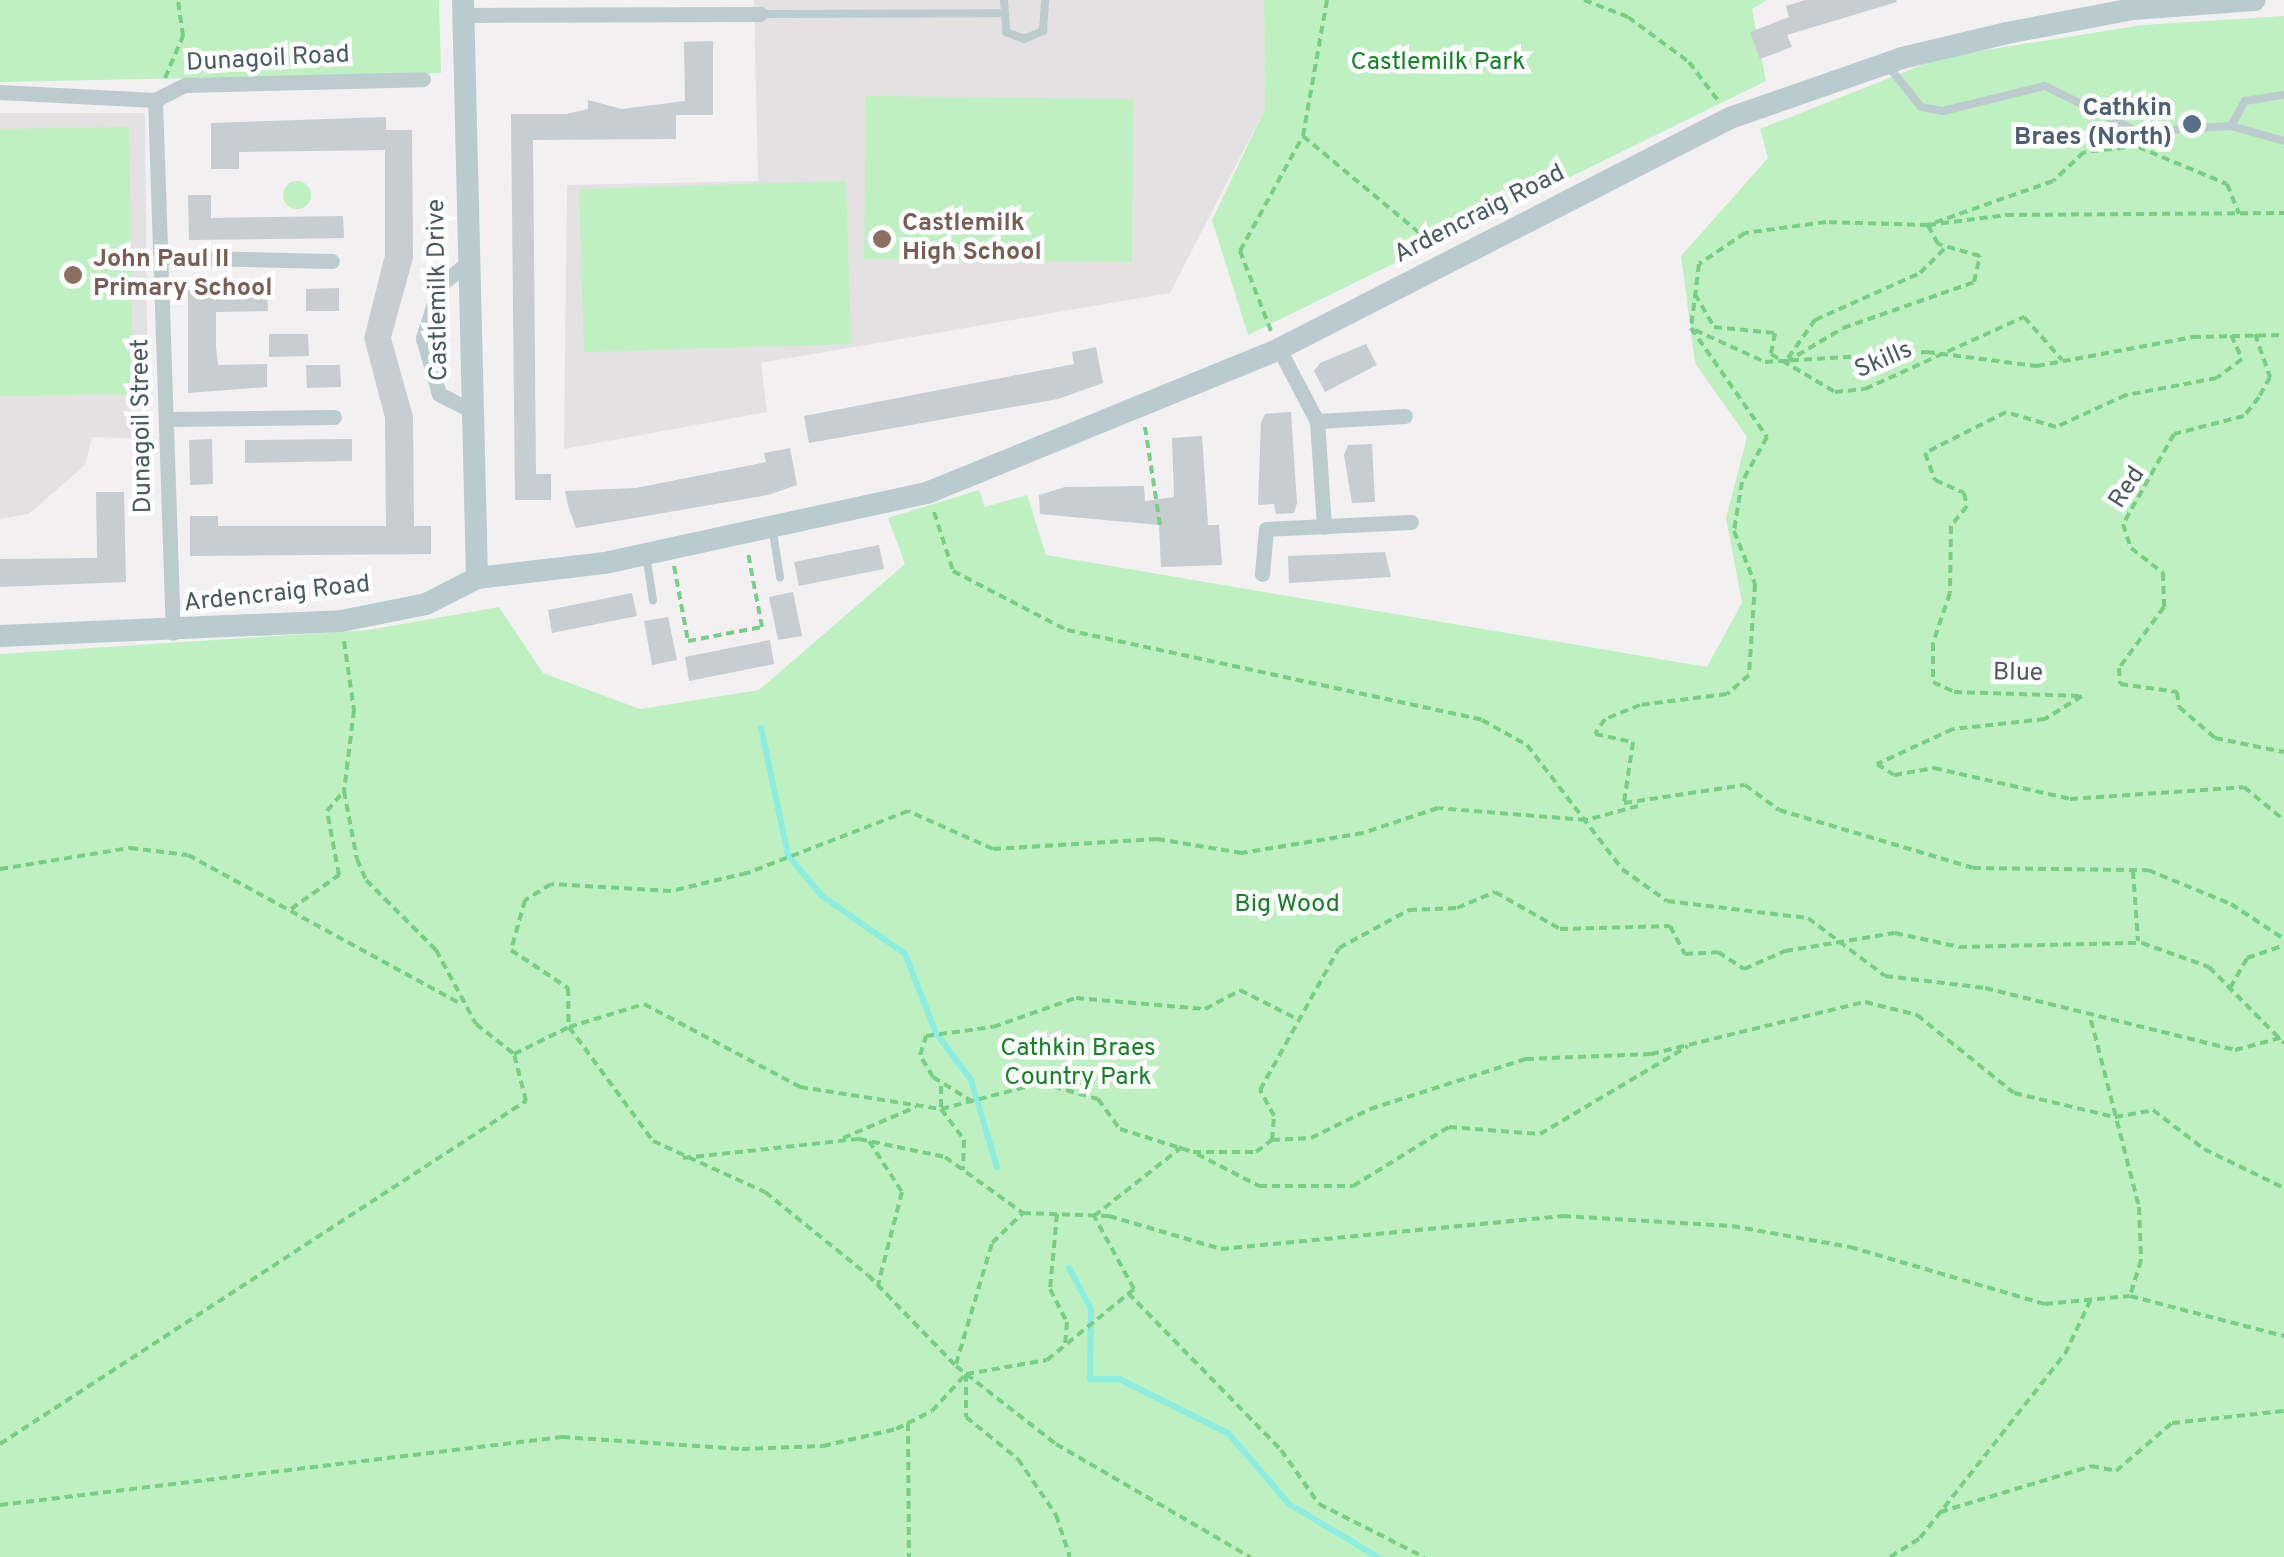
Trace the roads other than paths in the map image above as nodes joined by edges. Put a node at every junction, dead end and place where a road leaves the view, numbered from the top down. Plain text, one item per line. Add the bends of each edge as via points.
1 (1004, 0) edge
2 (1045, 0) edge
3 (2254, 0) edge
4 (464, 7) edge
5 (998, 13) junction
6 (760, 14) joint
7 (1886, 63) junction
8 (424, 79) dead end
9 (0, 92) edge
10 (2284, 96) edge
11 (155, 100) junction
12 (2231, 126) junction
13 (2284, 142) edge
14 (164, 256) junction
15 (332, 261) dead end
16 (465, 265) junction
17 (1279, 349) junction
18 (468, 409) junction
19 (1405, 416) dead end
20 (334, 417) dead end
21 (167, 419) junction
22 (1318, 422) junction
23 (1411, 522) dead end
24 (1324, 527) junction
25 (772, 528) junction
26 (646, 554) junction
27 (1262, 574) dead end
28 (780, 576) dead end
29 (477, 578) junction
30 (654, 600) dead end
31 (172, 633) junction
32 (0, 636) edge

1 - 5 lane
2 - 5 lane via 1042,31 1024,39 1006,32
3 - 7 street, Ardencraig Road via 2133,9
4 - 6 street
4 - 16 street, Castlemilk Drive
5 - 6 lane
7 - 12 lane via 1921,106 1943,111 2045,86 2153,133
7 - 17 street, Ardencraig Road via 1730,118
8 - 11 street, Dunagoil Road via 186,85
9 - 11 street, Dunagoil Road
10 - 12 lane via 2245,101
11 - 14 street, Dunagoil Street
12 - 13 lane
14 - 15 street
14 - 21 street, Dunagoil Street
16 - 18 street, Castlemilk Drive
16 - 18 street via 440,285 423,338 439,394
17 - 22 street
17 - 25 street, Ardencraig Road via 1139,412 928,493
18 - 29 street, Castlemilk Drive
19 - 22 street
20 - 21 street
21 - 31 street, Dunagoil Street
22 - 24 street
23 - 24 street
24 - 27 street via 1260,533
25 - 26 street, Ardencraig Road
25 - 28 lane
26 - 29 street, Ardencraig Road
26 - 30 lane
29 - 31 street, Ardencraig Road via 426,604 341,621
31 - 32 street, Ardencraig Road

